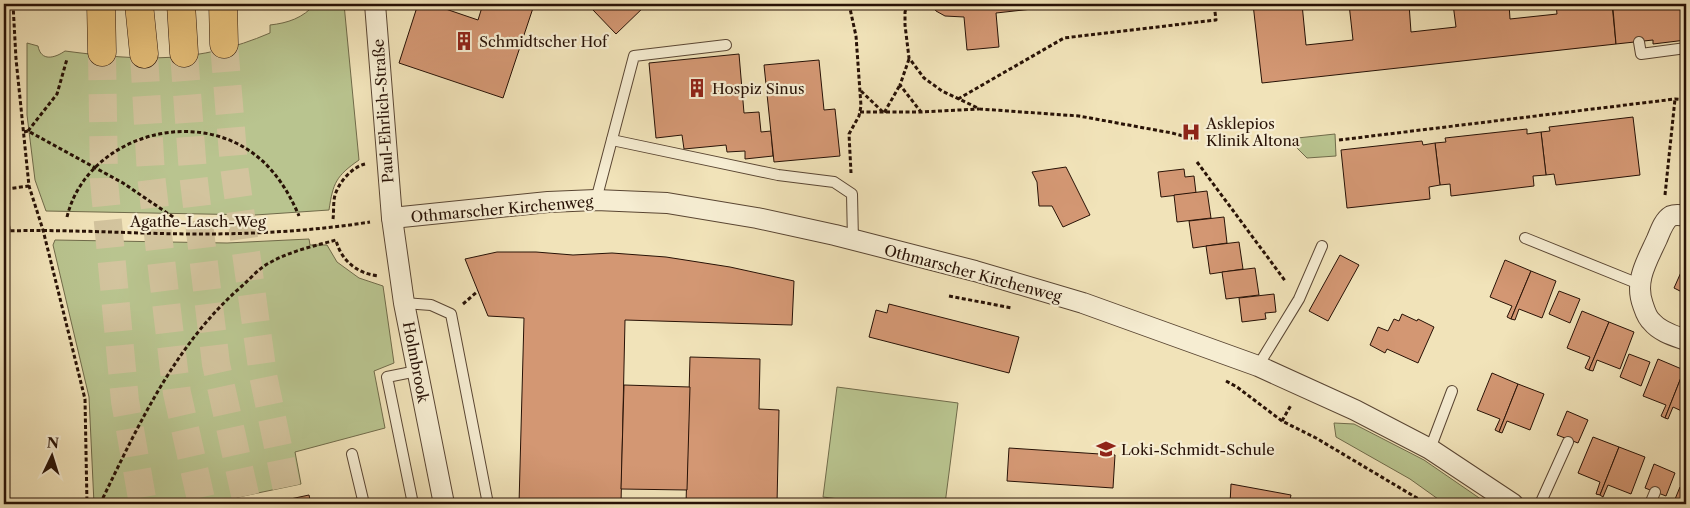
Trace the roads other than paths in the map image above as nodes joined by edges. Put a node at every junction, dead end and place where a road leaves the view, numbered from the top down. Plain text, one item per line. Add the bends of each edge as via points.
1 (100, 4) edge
2 (139, 4) edge
3 (181, 4) edge
4 (223, 4) edge
5 (375, 4) edge
6 (1639, 42) dead end
7 (224, 44) tunnel mouth
8 (726, 45) dead end
9 (1686, 48) edge
10 (102, 52) tunnel mouth
11 (184, 53) tunnel mouth
12 (144, 54) tunnel mouth
13 (612, 140) junction
14 (596, 200) junction
15 (1678, 216) edge
16 (392, 218) junction
17 (1525, 238) dead end
18 (854, 241) junction
19 (1322, 246) dead end
20 (1639, 284) junction
21 (404, 303) junction
22 (1686, 340) edge
23 (1258, 366) junction
24 (417, 370) junction
25 (1452, 392) dead end
26 (1568, 442) dead end
27 (1430, 449) junction
28 (352, 454) dead end
29 (1655, 492) dead end
30 (364, 504) edge
31 (413, 504) edge
32 (444, 504) edge
33 (488, 504) edge
34 (1513, 504) edge
35 (1540, 504) edge
36 (1650, 504) edge

1 - 10 highway
2 - 12 highway
3 - 11 highway
4 - 7 highway
5 - 16 street, Paul-Ehrlich-Straße
6 - 9 lane via 1641,54
8 - 13 lane via 634,56
13 - 14 lane
13 - 18 lane via 778,175 834,182 852,194
14 - 16 street, Othmarscher Kirchenweg
14 - 18 street, Othmarscher Kirchenweg via 667,203 757,218
15 - 20 street via 1664,222
16 - 21 street, Holmbrook
17 - 20 lane
18 - 23 street, Othmarscher Kirchenweg via 975,271 1083,303
19 - 23 lane via 1299,299
20 - 22 street via 1645,312 1652,322
21 - 24 street, Holmbrook
21 - 33 lane via 431,305 451,314
23 - 27 street, Othmarscher Kirchenweg via 1356,410
24 - 31 lane via 387,377
24 - 32 street, Holmbrook
25 - 27 lane
26 - 35 lane
27 - 34 street, Othmarscher Kirchenweg
28 - 30 lane
29 - 36 lane

